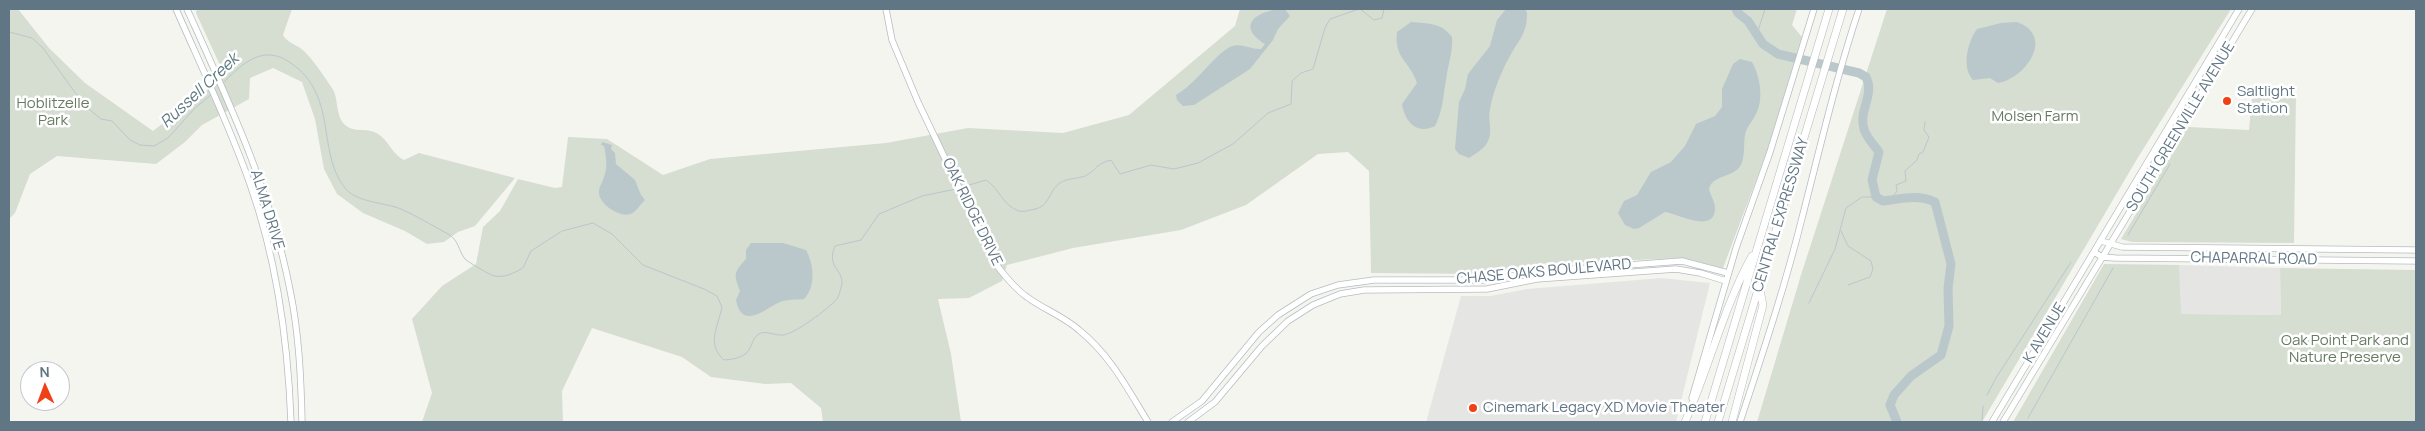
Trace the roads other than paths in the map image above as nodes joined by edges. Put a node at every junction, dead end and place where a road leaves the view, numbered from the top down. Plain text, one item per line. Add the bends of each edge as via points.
1 (176, 9) edge
2 (187, 9) edge
3 (886, 9) edge
4 (1814, 9) edge
5 (1829, 9) edge
6 (1843, 9) edge
7 (1859, 9) edge
8 (2239, 9) edge
9 (2252, 9) edge
10 (2191, 90) junction
11 (2200, 95) junction
12 (251, 157) junction
13 (240, 160) junction
14 (2150, 160) junction
15 (2158, 164) junction
16 (2100, 243) junction
17 (1759, 245) junction
18 (2110, 245) junction
19 (2242, 248) junction
20 (2350, 249) junction
21 (2416, 250) edge
22 (2094, 252) junction
23 (282, 256) junction
24 (2102, 257) junction
25 (271, 259) junction
26 (2242, 259) junction
27 (2350, 260) junction
28 (2416, 261) edge
29 (1637, 264) junction
30 (1536, 272) junction
31 (1637, 272) junction
32 (1728, 273) junction
33 (1537, 279) junction
34 (1439, 280) junction
35 (1726, 281) junction
36 (1338, 285) junction
37 (1759, 287) junction
38 (1439, 289) junction
39 (1340, 294) junction
40 (1302, 300) junction
41 (1306, 308) junction
42 (292, 422) edge
43 (302, 422) edge
44 (1148, 422) edge
45 (1172, 422) edge
46 (1188, 422) edge
47 (1685, 422) edge
48 (1705, 422) edge
49 (1718, 422) edge
50 (1732, 422) edge
51 (1740, 422) edge
52 (1992, 422) edge
53 (2004, 422) edge

1 - 13 main road, ALMA DRIVE
2 - 12 main road, ALMA DRIVE
3 - 44 main road, OAK RIDGE DRIVE via 892,40 918,102 996,263 1007,279 1028,298 1065,319 1096,345 1114,365
4 - 32 main road, CENTRAL EXPRESSWAY via 1791,88
5 - 17 highway, CENTRAL EXPRESSWAY
6 - 37 highway, CENTRAL EXPRESSWAY
7 - 51 main road, CENTRAL EXPRESSWAY via 1831,99 1799,228
8 - 10 main road, SOUTH GREENVILLE AVENUE
9 - 11 main road, SOUTH GREENVILLE AVENUE
10 - 11 main road
10 - 14 main road, SOUTH GREENVILLE AVENUE
11 - 15 main road, SOUTH GREENVILLE AVENUE
12 - 13 main road
12 - 23 main road, ALMA DRIVE
13 - 25 main road, ALMA DRIVE
14 - 15 main road
14 - 16 main road, SOUTH GREENVILLE AVENUE
15 - 18 main road, SOUTH GREENVILLE AVENUE
16 - 18 main road, CHAPARRAL ROAD
16 - 22 main road, K AVENUE
17 - 47 highway via 1740,277 1702,385
17 - 48 highway, CENTRAL EXPRESSWAY
18 - 19 main road, CHAPARRAL ROAD
18 - 24 main road, K AVENUE
19 - 20 main road, CHAPARRAL ROAD
19 - 26 main road
20 - 21 main road, CHAPARRAL ROAD
20 - 27 main road
22 - 24 main road
22 - 52 main road, K AVENUE
23 - 25 main road
23 - 43 main road, ALMA DRIVE via 296,325
24 - 26 main road, CHAPARRAL ROAD
24 - 53 main road, K AVENUE
25 - 42 main road, ALMA DRIVE via 284,328
26 - 27 main road, CHAPARRAL ROAD
27 - 28 main road, CHAPARRAL ROAD
29 - 30 main road, CHASE OAKS BOULEVARD
29 - 31 main road
29 - 32 main road, CHASE OAKS BOULEVARD via 1682,261
30 - 33 main road
30 - 34 main road, CHASE OAKS BOULEVARD via 1483,280
31 - 33 main road, CHASE OAKS BOULEVARD
31 - 35 main road, CHASE OAKS BOULEVARD via 1676,269
32 - 35 main road, CENTRAL EXPRESSWAY
33 - 38 main road, CHASE OAKS BOULEVARD via 1487,289
34 - 36 main road, CHASE OAKS BOULEVARD via 1368,280
34 - 38 main road
35 - 47 main road, CENTRAL EXPRESSWAY
36 - 39 main road
36 - 40 main road, CHASE OAKS BOULEVARD
37 - 49 highway, CENTRAL EXPRESSWAY
37 - 50 highway via 1763,305
38 - 39 main road, CHASE OAKS BOULEVARD via 1364,290
39 - 41 main road, CHASE OAKS BOULEVARD
40 - 41 main road
40 - 45 main road, CHASE OAKS BOULEVARD via 1259,332 1202,401
41 - 46 main road, CHASE OAKS BOULEVARD via 1276,331 1215,402

